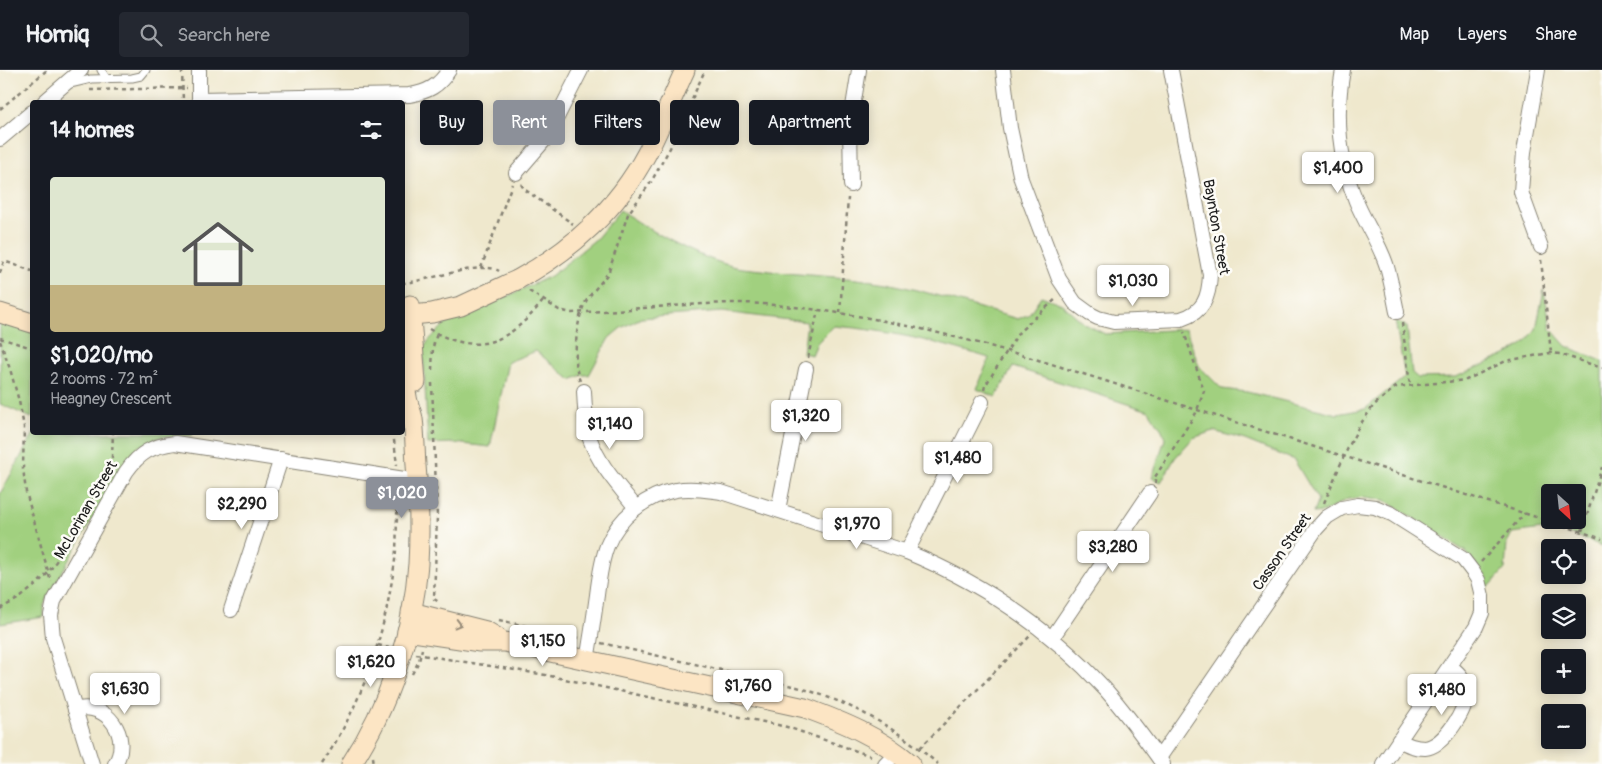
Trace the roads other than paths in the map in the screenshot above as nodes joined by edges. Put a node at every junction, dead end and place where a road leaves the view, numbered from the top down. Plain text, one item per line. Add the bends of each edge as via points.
1 (81, 70) edge
2 (101, 70) edge
3 (146, 70) edge
4 (199, 70) edge
5 (449, 70) edge
6 (581, 70) edge
7 (685, 70) edge
8 (859, 70) edge
9 (1003, 70) edge
10 (1171, 70) edge
11 (1343, 70) edge
12 (1538, 70) edge
13 (107, 79) junction
14 (61, 88) junction
15 (199, 97) edge
16 (46, 100) edge
17 (342, 100) edge
18 (30, 114) edge
19 (0, 139) edge
20 (516, 173) road end
21 (851, 185) road end
22 (1541, 247) road end
23 (489, 292) junction
24 (407, 310) edge
25 (438, 312) junction
26 (1397, 312) road end
27 (0, 313) edge
28 (30, 322) edge
29 (408, 361) edge
30 (806, 369) road end
31 (584, 391) road end
32 (982, 402) road end
33 (280, 459) junction
34 (417, 481) junction
35 (1150, 493) road end
36 (636, 508) junction
37 (778, 510) junction
38 (907, 552) junction
39 (231, 610) dead end
40 (411, 612) junction
41 (407, 631) junction
42 (1052, 638) junction
43 (505, 642) junction
44 (587, 660) junction
45 (1450, 666) junction
46 (75, 710) junction
47 (1399, 740) junction
48 (897, 761) edge
49 (1161, 761) edge
50 (353, 763) edge
51 (92, 764) edge
52 (115, 764) edge
53 (1383, 764) edge

1 - 14 street
2 - 13 lane
3 - 13 lane via 141,76
4 - 15 street
5 - 17 street via 437,85 424,93
6 - 20 street via 547,137
7 - 23 street via 646,154 625,188 599,219 570,246 537,269
8 - 21 street via 850,126
9 - 10 street, Baynton Street via 1016,162 1063,288 1075,303 1098,318 1114,322 1188,317 1199,310 1209,291 1210,275
11 - 26 street via 1338,104 1339,137 1345,169 1355,201 1386,266
12 - 22 street via 1524,152 1521,192
13 - 14 lane via 91,79
14 - 16 street
15 - 17 street
18 - 19 street
23 - 24 street via 465,294
23 - 25 street via 461,306
24 - 25 street
24 - 29 street
25 - 29 street via 424,330
27 - 28 street
29 - 34 street via 417,403 413,418
30 - 37 street
31 - 36 street via 589,437 596,454
32 - 38 street
33 - 34 street, McLorinan Street
33 - 39 street
33 - 46 street, McLorinan Street via 175,443 158,445 143,453 126,472 54,601 51,631
34 - 40 street via 419,540
35 - 42 street
36 - 37 street via 654,496 698,488
36 - 44 street via 622,521 606,548
37 - 38 street
38 - 42 street via 982,589
40 - 41 street
40 -> 43 street via 486,631
41 - 43 street via 480,642
41 - 50 street via 385,698
42 - 49 street via 1105,689
43 - 44 street
44 - 48 street via 805,708 856,728
45 - 47 street, Casson Street
45 - 47 street via 1462,677 1467,692 1454,725 1427,748 1413,748
45 - 49 street, Casson Street via 1482,613 1482,596 1472,570 1463,559 1392,514 1376,507 1358,505 1342,508 1316,529
46 - 51 street, McLorinan Street
46 - 52 street via 90,708 110,718 120,733 121,747
47 - 53 street, Casson Street

